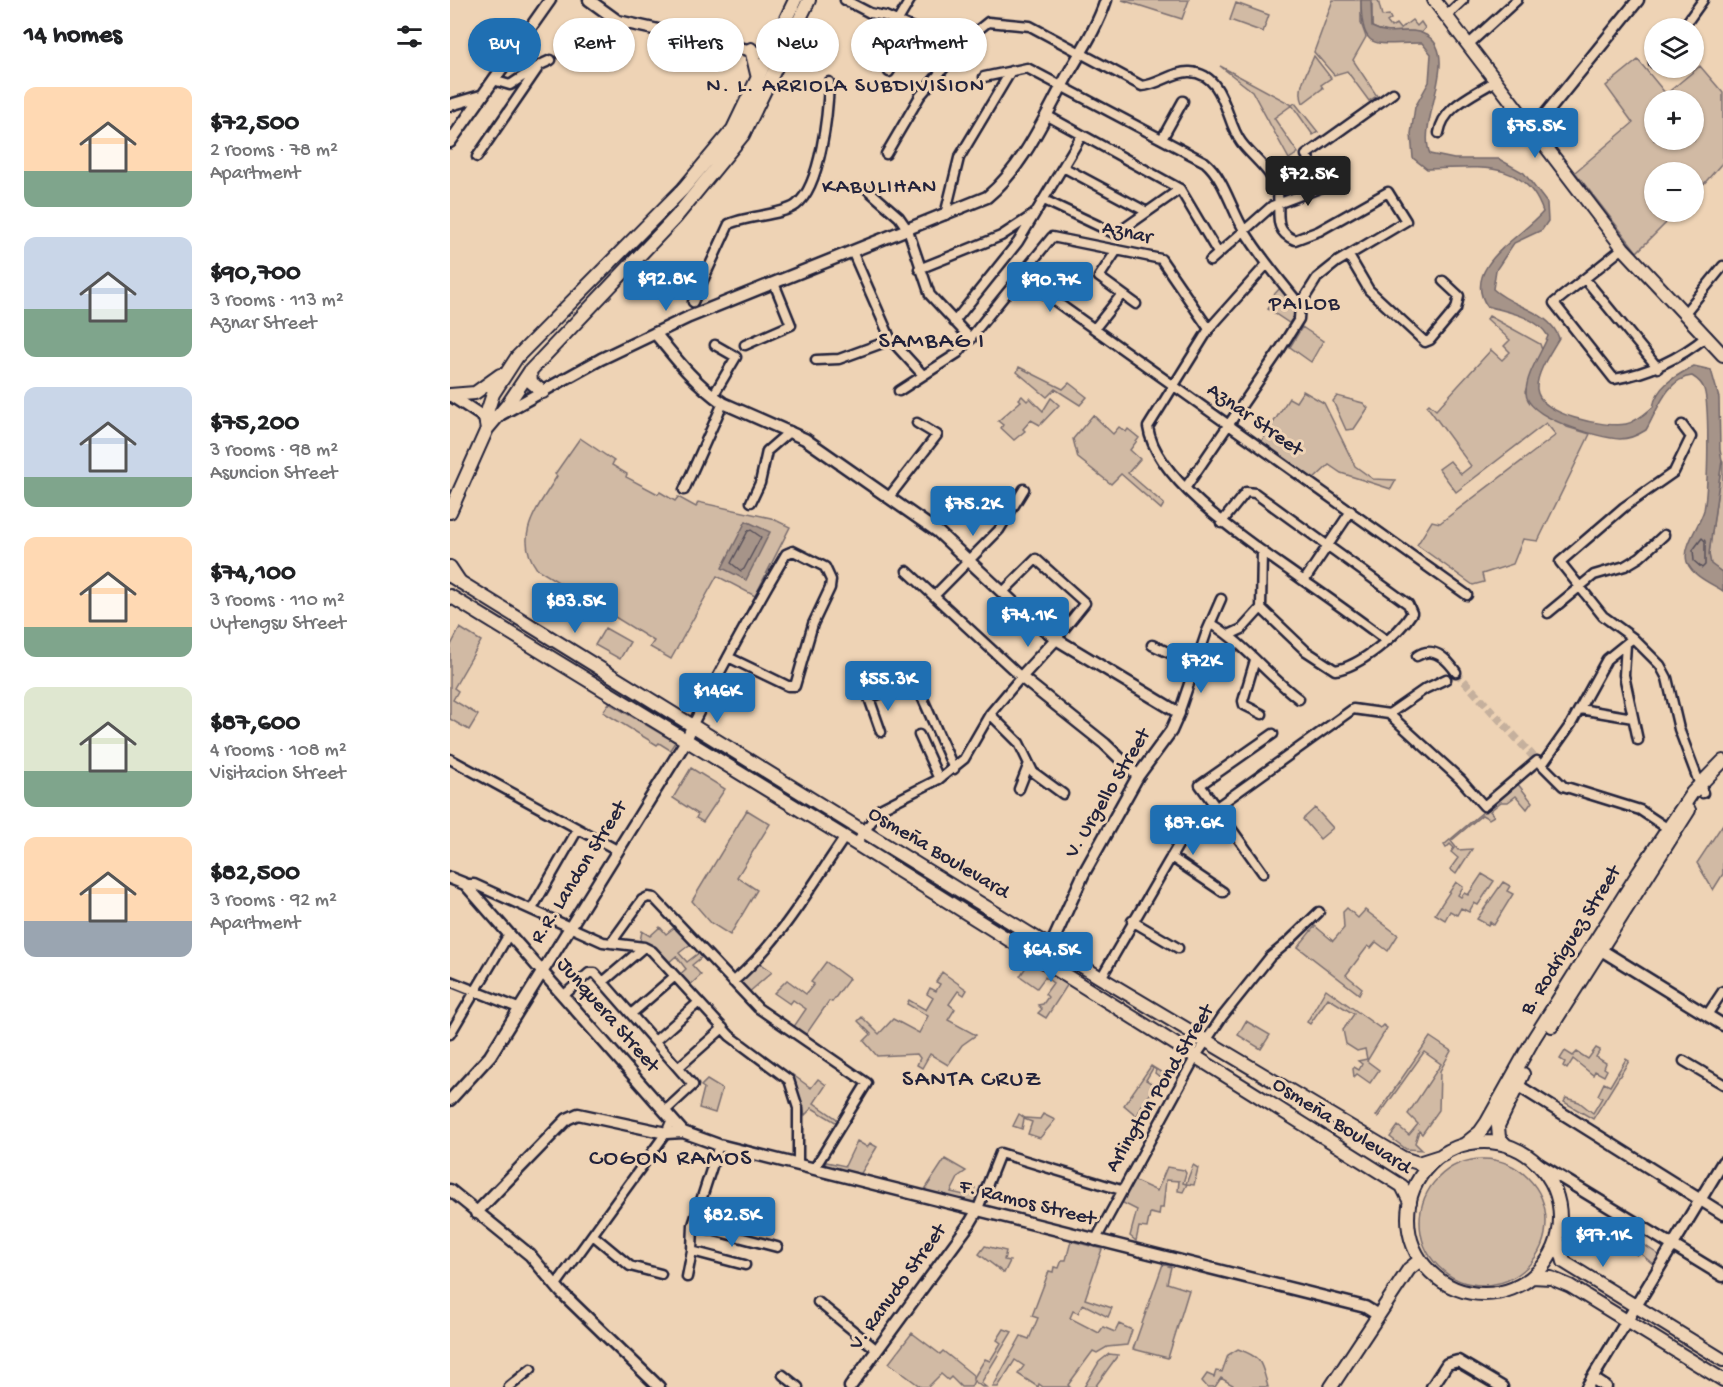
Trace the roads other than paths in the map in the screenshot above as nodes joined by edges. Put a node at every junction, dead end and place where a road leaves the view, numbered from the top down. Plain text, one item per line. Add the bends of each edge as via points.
1 (550, 0) edge
2 (589, 0) edge
3 (795, 0) edge
4 (809, 0) edge
5 (845, 0) edge
6 (910, 0) edge
7 (1106, 0) edge
8 (1434, 0) edge
9 (1463, 0) edge
10 (1517, 0) edge
11 (1638, 0) edge
12 (1703, 0) edge
13 (1446, 16) junction
14 (789, 18) edge
15 (798, 18) edge
16 (889, 18) edge
17 (899, 18) edge
18 (1690, 18) edge
19 (987, 24) edge
20 (1468, 45) junction
21 (751, 49) junction
22 (756, 50) edge
23 (1081, 51) junction
24 (551, 60) dead end
25 (541, 65) edge
26 (1011, 71) junction
27 (530, 72) edge
28 (535, 72) edge
29 (764, 72) edge
30 (768, 72) edge
31 (946, 72) edge
32 (984, 77) dead end
33 (493, 80) junction
34 (758, 80) junction
35 (1495, 81) junction
36 (829, 82) dead end
37 (1062, 86) junction
38 (1393, 93) dead end
39 (481, 96) junction
40 (1183, 101) dead end
41 (450, 105) edge
42 (749, 112) junction
43 (1046, 116) junction
44 (1532, 131) junction
45 (738, 132) junction
46 (1439, 133) dead end
47 (1082, 135) junction
48 (1162, 139) junction
49 (450, 142) edge
50 (886, 154) dead end
51 (477, 157) dead end
52 (1063, 167) junction
53 (867, 189) dead end
54 (1180, 189) junction
55 (1044, 200) junction
56 (1279, 203) junction
57 (1147, 212) junction
58 (1036, 213) junction
59 (945, 215) junction
60 (908, 230) junction
61 (1244, 230) junction
62 (1623, 248) junction
63 (1117, 250) junction
64 (852, 251) junction
65 (1218, 253) junction
66 (1349, 256) junction
67 (1210, 261) dead end
68 (1267, 264) junction
69 (1723, 266) edge
70 (919, 269) junction
71 (1020, 276) junction
72 (1585, 279) junction
73 (1443, 281) dead end
74 (774, 283) junction
75 (1122, 294) junction
76 (693, 302) dead end
77 (1136, 304) dead end
78 (1300, 305) junction
79 (1684, 314) junction
80 (954, 322) junction
81 (1095, 328) junction
82 (1209, 329) junction
83 (655, 333) junction
84 (1707, 336) junction
85 (971, 339) junction
86 (891, 340) junction
87 (715, 345) dead end
88 (745, 345) dead end
89 (1723, 355) edge
90 (517, 357) junction
91 (816, 360) dead end
92 (1658, 368) junction
93 (530, 371) junction
94 (923, 375) junction
95 (1175, 387) junction
96 (899, 391) dead end
97 (543, 392) junction
98 (450, 395) edge
99 (713, 396) junction
100 (723, 403) junction
101 (500, 415) junction
102 (486, 423) junction
103 (917, 423) dead end
104 (1682, 425) dead end
105 (1230, 426) junction
106 (790, 431) junction
107 (1186, 487) junction
108 (1023, 489) dead end
109 (684, 490) dead end
110 (889, 497) junction
111 (751, 502) dead end
112 (1351, 511) junction
113 (450, 512) edge
114 (1221, 523) junction
115 (1664, 535) dead end
116 (1327, 547) junction
117 (1262, 552) junction
118 (969, 560) junction
119 (450, 567) edge
120 (907, 570) dead end
121 (455, 579) edge
122 (1304, 581) junction
123 (1579, 587) junction
124 (1003, 592) junction
125 (935, 595) junction
126 (1467, 595) dead end
127 (450, 596) edge
128 (1221, 599) dead end
129 (1260, 608) junction
130 (1548, 613) dead end
131 (1212, 624) junction
132 (1229, 634) junction
133 (1056, 639) junction
134 (1386, 640) junction
135 (1630, 641) junction
136 (1152, 645) dead end
137 (728, 657) junction
138 (1417, 657) dead end
139 (1255, 660) junction
140 (1196, 665) junction
141 (1456, 672) tunnel mouth
142 (1020, 677) junction
143 (1446, 678) tunnel mouth
144 (1299, 699) dead end
145 (1580, 709) junction
146 (1179, 713) junction
147 (990, 714) junction
148 (1262, 714) dead end
149 (1389, 714) junction
150 (1633, 718) junction
151 (692, 726) junction
152 (881, 732) dead end
153 (1273, 734) dead end
154 (919, 735) dead end
155 (1638, 740) dead end
156 (686, 741) junction
157 (450, 759) edge
158 (1723, 761) edge
159 (1540, 763) junction
160 (1028, 766) junction
161 (954, 769) junction
162 (1723, 772) edge
163 (1138, 776) junction
164 (939, 779) junction
165 (1019, 789) dead end
166 (1701, 789) junction
167 (1063, 794) dead end
168 (1214, 809) junction
169 (1667, 828) junction
170 (578, 829) junction
171 (863, 831) junction
172 (850, 840) junction
173 (617, 850) junction
174 (1171, 857) junction
175 (1263, 873) dead end
176 (450, 878) edge
177 (465, 884) junction
178 (1223, 892) dead end
179 (532, 909) junction
180 (1319, 912) dead end
181 (1132, 921) junction
182 (570, 925) junction
183 (509, 934) junction
184 (611, 943) junction
185 (644, 946) junction
186 (1052, 947) junction
187 (1596, 947) junction
188 (1178, 948) dead end
189 (1044, 961) junction
190 (541, 970) junction
191 (675, 976) junction
192 (1101, 978) junction
193 (450, 981) edge
194 (603, 982) junction
195 (733, 982) junction
196 (1723, 991) edge
197 (475, 992) junction
198 (563, 996) junction
199 (699, 1002) junction
200 (518, 1008) junction
201 (631, 1014) junction
202 (1707, 1015) junction
203 (1723, 1025) edge
204 (723, 1028) junction
205 (450, 1034) edge
206 (1207, 1040) junction
207 (1537, 1040) junction
208 (655, 1041) junction
209 (1196, 1056) junction
210 (1684, 1060) dead end
211 (679, 1067) junction
212 (1723, 1084) edge
213 (1517, 1085) junction
214 (450, 1100) edge
215 (668, 1115) junction
216 (683, 1132) junction
217 (666, 1133) junction
218 (719, 1144) junction
219 (1463, 1145) junction
220 (1506, 1145) junction
221 (1443, 1155) junction
222 (1534, 1161) junction
223 (1723, 1162) edge
224 (798, 1165) junction
225 (814, 1169) junction
226 (1121, 1190) junction
227 (452, 1196) edge
228 (1700, 1200) junction
229 (1410, 1202) junction
230 (977, 1211) junction
231 (476, 1213) junction
232 (1723, 1214) edge
233 (693, 1225) junction
234 (594, 1236) junction
235 (1558, 1238) junction
236 (1095, 1241) junction
237 (1673, 1245) junction
238 (777, 1247) dead end
239 (692, 1251) junction
240 (1420, 1260) junction
241 (745, 1265) dead end
242 (661, 1274) dead end
243 (1723, 1276) edge
244 (687, 1277) dead end
245 (1532, 1277) junction
246 (556, 1285) junction
247 (818, 1302) dead end
248 (1636, 1306) junction
249 (1378, 1315) junction
250 (1627, 1321) junction
251 (877, 1350) junction
252 (1723, 1360) edge
253 (531, 1369) dead end
254 (783, 1375) dead end
255 (1723, 1380) edge
256 (1589, 1383) edge
257 (509, 1387) edge
258 (659, 1387) edge
259 (798, 1387) edge
260 (850, 1387) edge
261 (1331, 1387) edge
262 (1432, 1387) edge
263 (1502, 1387) edge
264 (1606, 1387) edge

1 - 33 street
2 - 21 street via 618,21
3 - 14 main road
4 - 15 main road
5 - 16 street
6 - 17 street
7 - 23 street
8 - 13 main road
9 - 13 street
10 - 20 street
11 - 44 street
12 - 18 street
13 - 20 main road
19 - 23 street via 994,21 1030,26
20 - 35 main road
21 - 22 street
21 - 34 main road
23 - 37 street
23 - 56 street via 1142,86 1190,72 1214,84 1239,139 1276,184
24 - 25 street
26 - 32 street
26 - 37 street via 1028,68
26 - 59 street via 959,158
27 - 33 street via 510,85
28 - 51 street
29 - 34 main road
30 - 42 main road
31 - 50 street via 920,96
33 - 39 street
34 - 42 main road
35 - 44 main road
35 - 46 street via 1449,110
36 - 76 street via 819,164 800,200 791,207 729,224
37 - 43 street
37 - 48 street
38 - 56 street via 1306,155 1324,186
39 - 41 street
39 - 49 street
40 - 48 street
42 - 45 main road
43 - 47 street
43 - 59 street via 1000,186 987,197
44 - 62 main road
45 - 90 main road
45 - 93 main road via 676,217
47 - 52 street
47 - 54 street
48 - 61 street via 1210,166
52 - 55 street
52 - 57 street
53 - 60 street
54 - 57 street
54 - 65 street
55 - 57 street via 1116,234
55 - 58 street
56 - 61 street
56 - 66 street via 1278,223 1295,240 1319,231 1388,192 1406,221
58 - 70 street via 1001,236
58 - 80 street via 1018,242
59 - 60 street
60 - 64 street
60 - 70 street
61 - 65 street
61 - 68 street
62 - 72 street
62 - 79 main road
63 - 71 street, Aznar via 1052,237
63 - 75 street via 1099,277
63 - 82 street, Aznar via 1161,259
64 - 74 street
64 - 86 street
65 - 67 street
66 - 73 street via 1368,290 1425,342 1456,309 1459,296
66 - 78 street via 1324,271
68 - 78 street
68 - 82 street
69 - 79 street
70 - 80 street via 930,295
71 - 81 street, Aznar Street
71 - 85 street
72 - 92 street
72 - 92 street via 1554,303 1614,379
74 - 83 street
74 - 88 street via 791,325
75 - 77 street
75 - 81 street
78 - 105 street via 1299,319
79 - 84 main road
80 - 85 street
81 - 95 street, Aznar Street
82 - 95 street
83 - 97 street
83 - 99 street via 686,373
84 - 89 main road
84 - 92 street
85 - 94 street via 958,353
86 - 91 street via 839,359
86 - 94 street
87 - 99 street via 736,357
90 - 98 main road via 484,389
90 - 102 main road via 497,387
93 - 97 main road via 531,382
93 - 101 main road
94 - 96 street
95 - 105 street, Aznar Street
95 - 107 street via 1148,427 1150,440
97 - 101 street
98 - 102 street
99 - 100 street
100 - 106 street
100 - 109 street
101 - 102 main road
102 - 113 main road
103 - 110 street via 937,435
104 - 123 street via 1691,436 1674,472 1624,507 1560,562
105 - 107 street
105 - 112 street, Aznar Street
106 - 110 street
106 - 111 street via 767,451
107 - 114 street
108 - 118 street via 1005,522
110 - 118 street
112 - 116 street
112 - 126 street, Aznar Street
114 - 116 street via 1250,491
114 - 117 street
115 - 123 street via 1641,557 1594,575
116 - 122 street
116 - 134 street via 1408,604 1412,613
117 - 122 street
117 - 129 street
118 - 124 street
118 - 125 street
119 - 121 main road
120 - 125 street
121 - 151 main road, Osmeña Boulevard
122 - 134 street
123 - 130 street
123 - 135 street
124 - 133 street
124 - 133 street via 1035,559 1084,603
125 - 142 street
127 - 156 main road, Osmeña Boulevard
128 - 131 street, V. Urgello Street
129 - 132 street via 1242,629
129 - 134 street via 1306,651 1335,670 1354,666
131 - 132 street
131 - 140 street, V. Urgello Street
132 - 139 street
133 - 142 street
133 - 146 street
135 - 145 street via 1607,659
135 - 150 street via 1624,675
135 - 166 street via 1660,665 1667,678 1679,729
136 - 140 street
137 - 137 street, R.R. Landon Street via 786,554 793,551 825,567 831,584 813,624 795,686
137 - 151 street, R.R. Landon Street
138 - 141 street via 1431,652 1440,655
139 - 144 street
139 - 148 street via 1243,701
140 - 146 street, V. Urgello Street
142 - 147 street
142 - 163 street via 1106,744
143 - 149 street
145 - 150 street
145 - 159 street via 1554,752
146 - 163 street, V. Urgello Street via 1171,731
147 - 160 street via 1019,743
147 - 161 street
149 - 159 street via 1484,806
149 - 168 street via 1353,710
150 - 155 street
151 - 156 street, R.R. Landon Street
151 - 171 main road, Osmeña Boulevard
152 - 161 street via 870,698 915,681
153 - 168 street via 1200,785
154 - 164 street
156 - 172 main road, Osmeña Boulevard
156 - 173 street, R.R. Landon Street
157 - 170 street
158 - 166 main road, B. Rodriguez Street
159 - 169 street via 1563,786 1640,810
160 - 165 street
160 - 167 street
161 - 164 street
162 - 166 main road, B. Rodriguez Street
163 - 186 street, V. Urgello Street via 1084,873
164 - 171 street via 880,809
166 - 169 main road, B. Rodriguez Street
166 - 187 main road, B. Rodriguez Street
168 - 174 street via 1195,816
168 - 175 street
169 - 187 main road, B. Rodriguez Street
170 - 173 street
170 - 179 street
171 - 172 street
171 - 186 main road, Osmeña Boulevard
172 - 189 main road, Osmeña Boulevard
172 - 195 street via 764,954
173 - 182 street, R.R. Landon Street
174 - 178 street
174 - 181 street
176 - 177 street, Junquera Street
177 - 179 street via 474,884
177 - 183 street, Junquera Street
179 - 182 street
180 - 206 street, Arlington Pond Street via 1270,957
181 - 188 street
181 - 192 street
182 - 184 street
182 - 190 street, R.R. Landon Street
183 - 190 street, Junquera Street
183 - 197 street
184 - 185 street
184 - 195 street via 642,900 654,898
185 - 191 street
185 - 194 street
186 - 189 street, V. Urgello Street
186 - 192 main road, Osmeña Boulevard
187 - 202 street
187 - 207 main road, B. Rodriguez Street
189 - 209 main road, Osmeña Boulevard
190 - 198 street, Junquera Street
190 - 200 street, R.R. Landon Street
191 - 199 street
191 - 201 street
192 - 206 main road, Osmeña Boulevard
193 - 197 street
194 - 198 street via 591,972
194 - 201 street
195 - 225 street via 758,1008 867,1083
196 - 202 street
197 - 200 street
197 - 205 street
198 - 215 street, Junquera Street
199 - 204 street
199 - 208 street
200 - 214 street, R.R. Landon Street via 490,1056
201 - 208 street
202 - 203 street
204 - 211 street
204 - 224 street via 792,1084 798,1108
206 - 209 street, Arlington Pond Street
206 - 221 main road, Osmeña Boulevard via 1403,1158 1418,1163
207 - 213 main road, B. Rodriguez Street
207 - 219 main road, B. Rodriguez Street via 1480,1132
208 - 211 street
209 - 226 street, Arlington Pond Street
209 - 229 main road, Osmeña Boulevard via 1402,1186
210 - 212 street
211 - 215 street via 693,1085
213 - 220 main road, B. Rodriguez Street via 1498,1126 1499,1137
213 - 228 street
215 - 216 street, Junquera Street
215 - 217 street
216 - 217 street, F. Ramos Street
216 - 218 street, F. Ramos Street
217 - 231 street, F. Ramos Street via 574,1115
217 - 234 street
218 - 224 street, F. Ramos Street
218 - 233 street
219 - 220 main road
219 - 221 main road
220 - 222 main road
221 - 229 main road via 1418,1181
222 - 235 main road via 1550,1179 1558,1200
222 - 237 street
223 - 228 street
224 - 225 street, F. Ramos Street
225 - 230 street, F. Ramos Street
226 - 230 street via 1000,1153
226 - 236 street, Arlington Pond Street
227 - 231 street
228 - 232 street
228 - 237 street
229 - 240 main road via 1410,1233
230 - 236 street, F. Ramos Street
230 - 251 street, V. Ranudo Street
231 - 246 street via 516,1242
233 - 238 street
233 - 239 street
234 - 242 street via 630,1266
234 - 246 street
235 - 245 main road via 1548,1259
235 - 248 main road via 1564,1262
236 - 249 street, F. Ramos Street via 1365,1307
237 - 243 street
237 - 248 street
239 - 241 street
239 - 244 street
240 - 245 main road via 1441,1281 1471,1293 1503,1292
240 - 249 main road via 1409,1269
245 - 250 main road via 1560,1281
246 - 258 street
247 - 251 street
248 - 250 street
248 - 252 main road
249 - 261 main road
250 - 255 main road
250 - 256 street
251 - 260 street, V. Ranudo Street
253 - 257 street
254 - 259 street
256 - 264 street
262 - 263 street via 1447,1364 1458,1361

